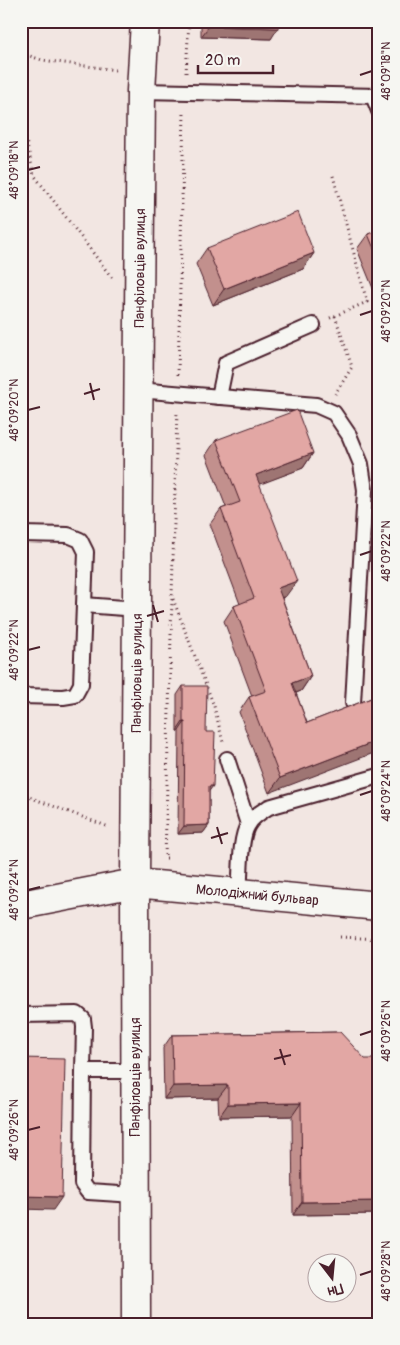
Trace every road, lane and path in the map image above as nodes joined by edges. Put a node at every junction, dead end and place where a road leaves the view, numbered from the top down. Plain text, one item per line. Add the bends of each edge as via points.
1 (145, 21) edge
2 (189, 21) edge
3 (21, 53) edge
4 (141, 82) junction
5 (185, 92) junction
6 (376, 96) edge
7 (379, 111) edge
8 (21, 119) edge
9 (332, 172) dead end
10 (139, 313) junction
11 (335, 316) junction
12 (313, 325) joint
13 (138, 390) junction
14 (177, 393) junction
15 (218, 397) junction
16 (326, 409) junction
17 (21, 534) edge
18 (172, 596) junction
19 (84, 604) junction
20 (137, 609) junction
21 (21, 696) edge
22 (353, 703) edge
23 (227, 759) joint
24 (379, 776) edge
25 (21, 794) edge
26 (248, 824) junction
27 (135, 837) junction
28 (165, 858) dead end
29 (135, 883) junction
30 (240, 893) junction
31 (21, 904) edge
32 (379, 906) edge
33 (340, 937) dead end
34 (379, 939) edge
35 (21, 1015) edge
36 (84, 1071) junction
37 (135, 1071) junction
38 (135, 1195) junction
39 (136, 1324) edge

1 - 4 street, Панфіловців вулиця
2 - 5 path
3 - 4 path
4 - 5 lane
4 - 10 street, Панфіловців вулиця
5 - 6 lane
5 - 14 path
6 - 7 lane
8 - 10 path via 34,175
9 - 11 path via 367,302
10 - 13 street, Панфіловців вулиця
11 - 12 path
11 - 16 path via 352,367
12 - 15 lane via 226,362
13 - 14 lane
13 - 20 street, Панфіловців вулиця
14 - 15 lane
14 - 18 path
15 - 16 lane via 316,404
16 - 22 lane via 334,413 349,435 361,464 365,490
17 - 19 lane via 68,535 80,540 86,552
18 - 23 path via 214,706
18 - 28 path
19 - 20 lane
19 - 21 lane via 81,684 75,694 63,697
20 - 27 street, Панфіловців вулиця
23 - 26 lane
24 - 26 lane via 269,807
25 - 27 path
26 - 30 lane via 243,835
27 - 29 street, Панфіловців вулиця
29 - 30 street, Молодіжний бульвар
29 - 31 street, Молодіжний бульвар
29 - 37 street, Панфіловців вулиця
30 - 32 street, Молодіжний бульвар
33 - 34 path
35 - 36 lane via 77,1014 82,1019
36 - 37 lane
36 - 38 lane via 82,1184 88,1192
37 - 38 street, Панфіловців вулиця
38 - 39 street, Панфіловців вулиця

